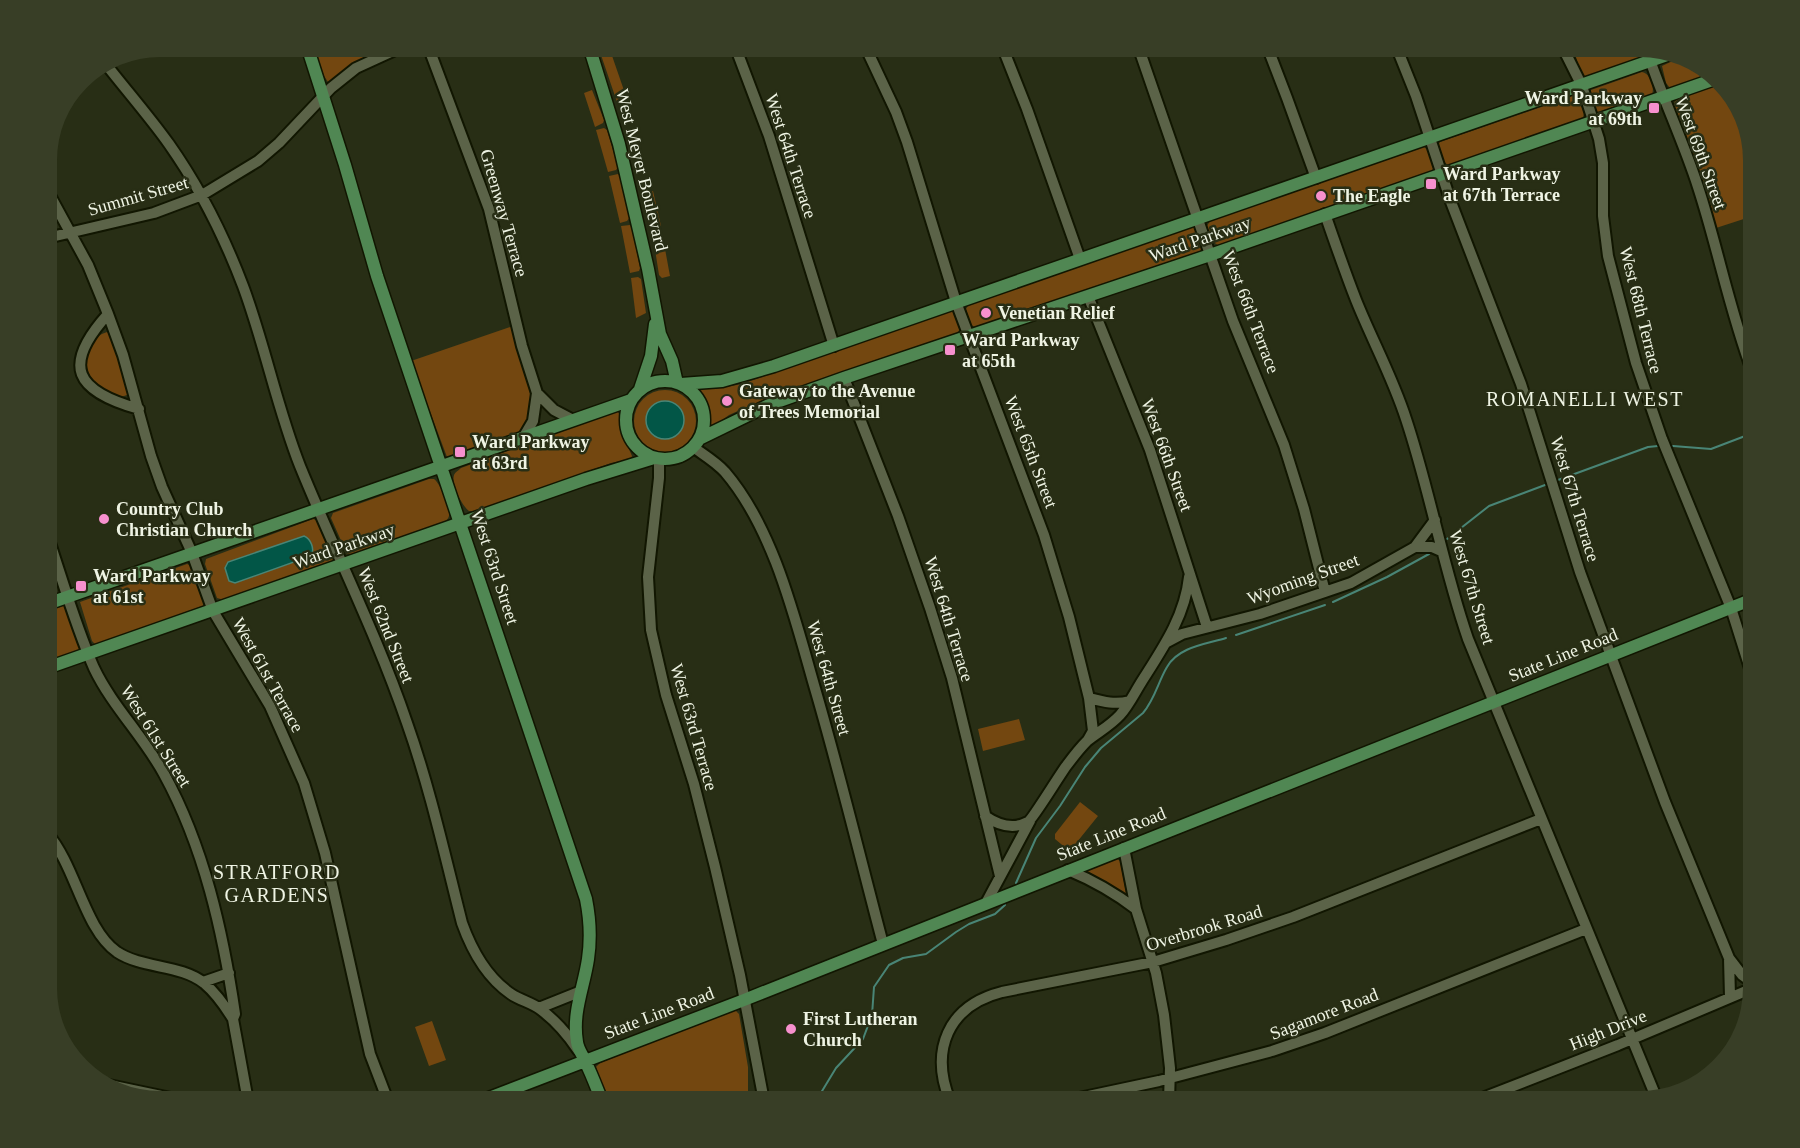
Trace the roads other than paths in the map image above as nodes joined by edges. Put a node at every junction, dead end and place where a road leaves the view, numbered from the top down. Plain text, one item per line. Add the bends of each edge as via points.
1 (312, 57) edge
2 (380, 57) edge
3 (432, 57) edge
4 (592, 57) edge
5 (739, 57) edge
6 (870, 57) edge
7 (1007, 57) edge
8 (1142, 57) edge
9 (1270, 57) edge
10 (1401, 57) edge
11 (1569, 57) edge
12 (1643, 57) edge
13 (1649, 58) edge
14 (111, 70) edge
15 (1707, 82) edge
16 (1582, 86) junction
17 (324, 96) junction
18 (1663, 97) junction
19 (1593, 121) junction
20 (1429, 138) junction
21 (1441, 174) junction
22 (1316, 178) junction
23 (202, 195) junction
24 (57, 208) edge
25 (1325, 214) junction
26 (1199, 218) junction
27 (70, 231) junction
28 (57, 235) edge
29 (1210, 255) junction
30 (1080, 259) junction
31 (1088, 296) junction
32 (956, 302) junction
33 (654, 305) junction
34 (108, 314) junction
35 (969, 336) junction
36 (1743, 342) edge
37 (834, 346) junction
38 (844, 378) junction
39 (679, 383) junction
40 (640, 389) junction
41 (537, 393) junction
42 (631, 400) junction
43 (139, 410) junction
44 (573, 420) junction
45 (523, 438) junction
46 (696, 443) junction
47 (656, 459) junction
48 (442, 467) junction
49 (319, 509) junction
50 (1435, 520) junction
51 (461, 524) junction
52 (1415, 547) junction
53 (1441, 551) junction
54 (192, 553) junction
55 (57, 563) edge
56 (344, 565) junction
57 (1189, 571) junction
58 (1325, 592) junction
59 (69, 597) junction
60 (57, 601) edge
61 (1743, 603) edge
62 (1731, 608) junction
63 (213, 611) junction
64 (1207, 627) junction
65 (1167, 642) junction
66 (1743, 645) edge
67 (88, 654) junction
68 (1611, 655) junction
69 (57, 665) edge
70 (1089, 698) junction
71 (1130, 701) junction
72 (1493, 702) junction
73 (1088, 740) junction
74 (985, 816) junction
75 (1541, 819) junction
76 (1030, 821) junction
77 (57, 846) edge
78 (1124, 848) junction
79 (1068, 870) junction
80 (1000, 876) junction
81 (986, 903) junction
82 (1136, 909) junction
83 (1586, 929) junction
84 (883, 944) junction
85 (1729, 958) junction
86 (1153, 962) junction
87 (229, 973) junction
88 (1743, 976) edge
89 (203, 982) junction
90 (1743, 991) edge
91 (579, 992) junction
92 (1730, 997) junction
93 (744, 1000) junction
94 (539, 1008) junction
95 (233, 1019) junction
96 (1632, 1039) junction
97 (583, 1058) junction
98 (1169, 1078) junction
99 (1653, 1090) edge
100 (246, 1091) edge
101 (384, 1091) edge
102 (505, 1091) edge
103 (598, 1091) edge
104 (760, 1091) edge
105 (947, 1091) edge
106 (1110, 1091) edge
107 (1169, 1091) edge
108 (1500, 1091) edge

1 - 17 main road, West 63rd Street
2 - 17 street, Summit Street via 356,68
3 - 41 street, Greenway Terrace via 489,209
4 - 33 main road, West Meyer Boulevard via 619,144
5 - 37 street, West 64th Terrace via 769,138
6 - 32 street, West 65th Street via 907,142
7 - 30 street
8 - 26 street, West 66th Terrace
9 - 22 street
10 - 20 street, West 67th Terrace
11 - 16 street, West 68th Terrace
12 - 16 main road, Ward Parkway
13 - 18 street, West 69th Street
14 - 23 street, West 62nd Street via 169,144
15 - 18 main road, Ward Parkway
16 - 19 street, West 68th Terrace
16 - 20 main road, Ward Parkway
17 - 23 street, Summit Street via 258,161
17 - 48 main road, West 63rd Street via 377,276
18 - 19 main road, Ward Parkway
18 - 36 street, West 69th Street via 1697,184
19 - 21 main road, Ward Parkway
19 - 62 street, West 68th Terrace via 1602,163 1608,256 1636,363 1662,439
20 - 21 street, West 67th Terrace
20 - 22 main road, Ward Parkway
21 - 25 main road, Ward Parkway
21 - 68 street, West 67th Terrace via 1521,384 1580,572
22 - 26 main road, Ward Parkway
23 - 27 street, Summit Street via 154,213
23 - 49 street, West 62nd Street via 244,288 286,427
24 - 27 street, West 61st Terrace
25 - 29 main road, Ward Parkway
25 - 50 street, West 67th Street via 1405,416
26 - 29 street, West 66th Terrace
26 - 30 main road, Ward Parkway
27 - 28 street, Summit Street
27 - 34 street, West 61st Terrace
29 - 31 main road, Ward Parkway
29 - 58 street, West 66th Terrace via 1284,445
30 - 32 main road, Ward Parkway
31 - 35 main road, Ward Parkway
31 - 57 street, West 66th Street via 1150,450
32 - 35 street, West 65th Street
32 - 37 main road, Ward Parkway
33 - 39 main road via 660,334
33 - 40 main road via 654,340
34 - 43 street, West 61st Terrace
34 - 43 street via 92,331 82,351 82,375 98,394
35 - 38 main road, Ward Parkway
35 - 70 street, West 65th Street via 1044,535
37 - 39 main road, Ward Parkway via 722,381
38 - 46 main road, Ward Parkway via 771,404
38 - 74 street, West 64th Terrace via 930,608
39 - 40 main road via 664,380
39 - 46 main road via 702,407 703,429
40 - 42 main road
41 - 44 street via 554,410
41 - 45 street, Greenway Terrace via 533,421
42 - 44 main road
42 - 47 main road via 627,410 628,433 642,452
43 - 54 street, West 61st Terrace via 162,487
44 - 45 main road
45 - 48 main road
46 - 47 main road via 677,457
46 - 84 street, West 64th Street via 739,490 781,576 828,732
47 - 51 main road, Ward Parkway via 586,479
47 - 93 street, West 63rd Terrace via 648,577 651,630 713,858
48 - 49 main road
48 - 51 main road, West 63rd Street
49 - 54 main road
49 - 56 street, West 62nd Street
50 - 52 street, Wyoming Street
50 - 53 street, West 67th Street
51 - 56 main road, Ward Parkway
51 - 91 main road, West 63rd Street via 586,899 590,944
52 - 53 street
52 - 58 street, Wyoming Street via 1351,583
53 - 72 street, West 67th Street
54 - 59 main road
54 - 63 street, West 61st Terrace
55 - 59 street, West 61st Street
56 - 63 main road, Ward Parkway
56 - 94 street, West 62nd Street via 408,723 468,940 495,980
57 - 64 street, West 66th Street
57 - 65 street via 1185,602
58 - 64 street, Wyoming Street
59 - 60 main road
59 - 67 street, West 61st Street
61 - 62 main road, State Line Road
62 - 66 street, West 68th Terrace
62 - 68 main road, State Line Road
63 - 67 main road, Ward Parkway
63 - 101 street, West 61st Terrace via 270,706 304,783 325,853 370,1054
64 - 65 street, Wyoming Street
65 - 71 street
67 - 69 main road, Ward Parkway
67 - 87 street, West 61st Street via 111,697 163,772 184,813 216,914
68 - 72 main road, State Line Road
68 - 85 street, West 67th Terrace via 1665,802
70 - 71 street via 1118,704
70 - 73 street, West 65th Street via 1093,731
71 - 73 street via 1119,716
72 - 75 street, West 67th Street
72 - 78 main road, State Line Road
73 - 76 street via 1053,783
74 - 76 street via 1007,826
74 - 80 street, West 64th Terrace
75 - 83 street, West 67th Street
75 - 86 street, Overbrook Road via 1293,916
76 - 80 street
77 - 89 street via 98,931 117,952
78 - 79 main road, State Line Road
78 - 82 street
79 - 81 main road, State Line Road
79 - 82 street
80 - 81 street
81 - 84 main road, State Line Road
82 - 86 street
83 - 96 street, West 67th Street
83 - 98 street, Sagamore Road via 1325,1033
84 - 93 main road, State Line Road
85 - 88 street, West 67th Terrace
85 - 92 street, West 67th Terrace
86 - 98 street via 1164,1016
86 - 105 street, Overbrook Road via 1002,992 975,1002 957,1018 943,1045 942,1075
87 - 89 street
87 - 95 street, West 61st Street
89 - 95 street
90 - 92 street, High Drive
91 - 94 street
91 - 97 main road, West 63rd Street via 576,1033
92 - 96 street, High Drive
93 - 97 main road, State Line Road
93 - 104 street, West 63rd Terrace
94 - 97 street, West 62nd Street via 560,1027
95 - 100 street, West 61st Street
96 - 99 street, West 67th Street
96 - 108 street, High Drive
97 - 102 main road, State Line Road
97 - 103 main road, West 63rd Street
98 - 106 street, Sagamore Road
98 - 107 street

